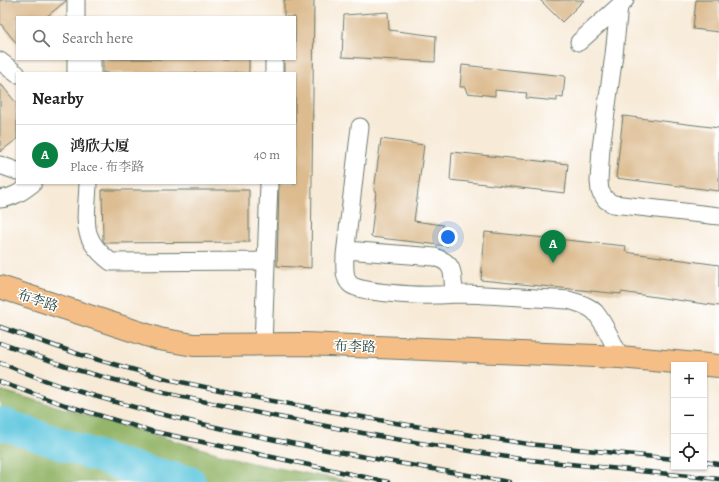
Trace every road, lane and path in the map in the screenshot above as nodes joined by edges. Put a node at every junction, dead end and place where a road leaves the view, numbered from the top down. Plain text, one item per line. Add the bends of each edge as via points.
1 (76, 0) edge
2 (622, 3) edge
3 (76, 16) edge
4 (579, 42) dead end
5 (76, 60) edge
6 (92, 60) edge
7 (274, 60) edge
8 (0, 61) edge
9 (76, 72) edge
10 (92, 72) edge
11 (274, 72) edge
12 (16, 73) edge
13 (360, 127) dead end
14 (0, 166) edge
15 (16, 171) edge
16 (32, 184) edge
17 (88, 184) edge
18 (269, 184) edge
19 (0, 199) edge
20 (719, 216) edge
21 (346, 250) junction
22 (266, 261) junction
23 (0, 287) edge
24 (454, 294) junction
25 (263, 345) junction
26 (620, 357) junction
27 (719, 366) edge

1 - 3 lane
2 - 4 lane
2 - 20 lane via 601,148 600,191 606,200 613,204
5 - 9 lane
6 - 10 lane
7 - 11 lane
8 - 12 lane
13 - 21 lane
14 - 15 lane
16 - 19 lane via 21,192
17 - 22 lane via 86,231 99,253 111,262
18 - 22 lane
21 - 24 lane via 435,257 446,261 451,267
21 - 24 lane via 347,278 350,285 356,288 394,293
22 - 25 lane
23 - 25 main road, 布李路 via 159,339 194,345
24 - 26 lane via 569,300 583,304 595,312
25 - 26 main road, 布李路 via 305,344
26 - 27 main road, 布李路

